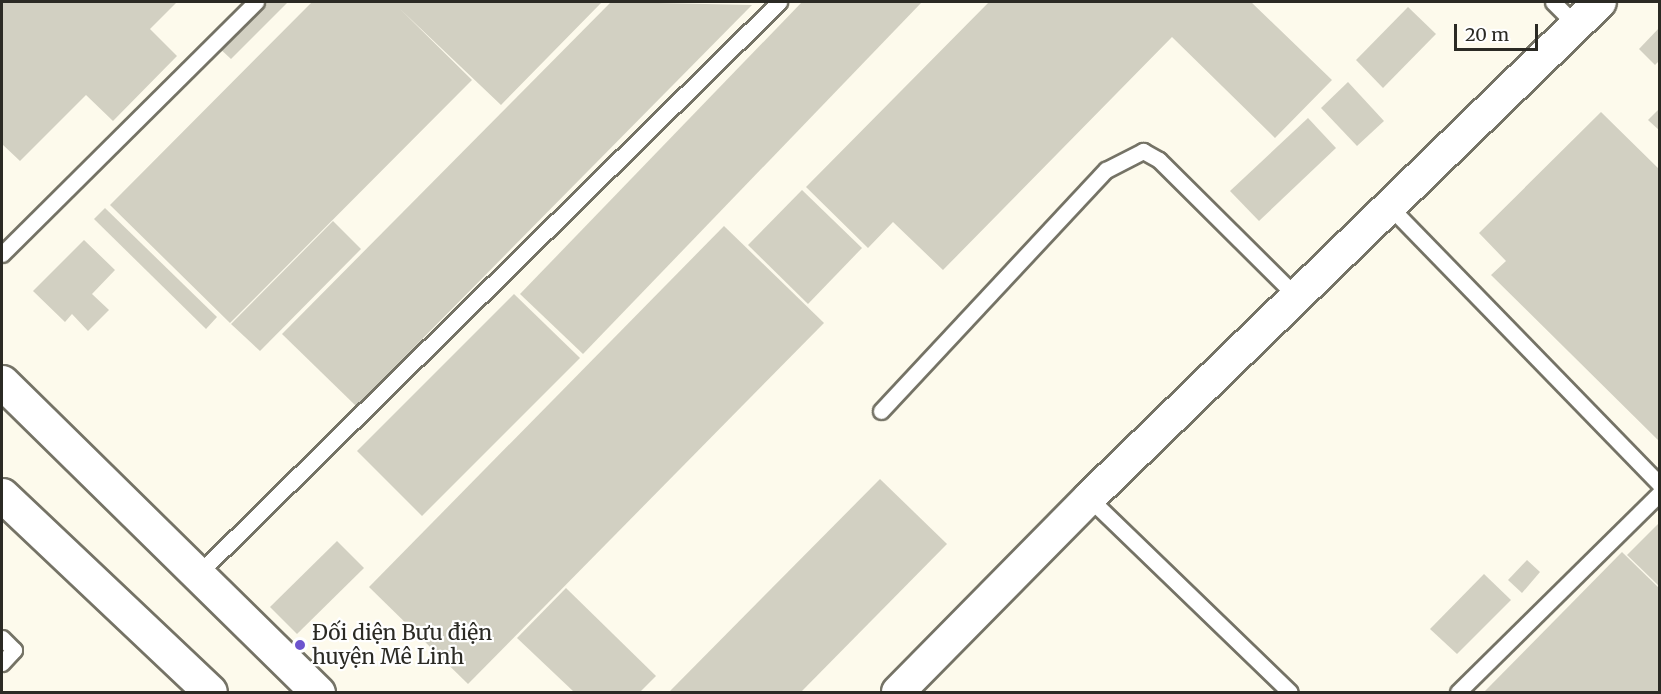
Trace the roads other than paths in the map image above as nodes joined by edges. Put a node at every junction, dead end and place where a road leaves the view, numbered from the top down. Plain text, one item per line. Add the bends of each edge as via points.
1 (256, 2) edge
2 (779, 2) edge
3 (1554, 2) edge
4 (1600, 2) edge
5 (1576, 25) junction
6 (1391, 208) junction
7 (2, 254) edge
8 (1297, 297) junction
9 (2, 382) edge
10 (880, 411) dead end
11 (1659, 485) edge
12 (1659, 493) edge
13 (2, 495) edge
14 (1089, 498) junction
15 (197, 574) junction
16 (2, 638) edge
17 (2, 663) edge
18 (210, 693) edge
19 (318, 693) edge
20 (898, 693) edge
21 (1290, 693) edge
22 (1458, 693) edge

1 - 7 lane
2 - 15 lane
3 - 5 lane
4 - 5 street
5 - 6 street
6 - 8 street
6 - 11 lane
8 - 10 lane via 1159,160 1143,151 1106,170
8 - 14 street
9 - 15 street
12 - 22 lane
13 - 18 street
14 - 20 street
14 - 21 lane
15 - 19 street
16 - 17 lane via 14,650

